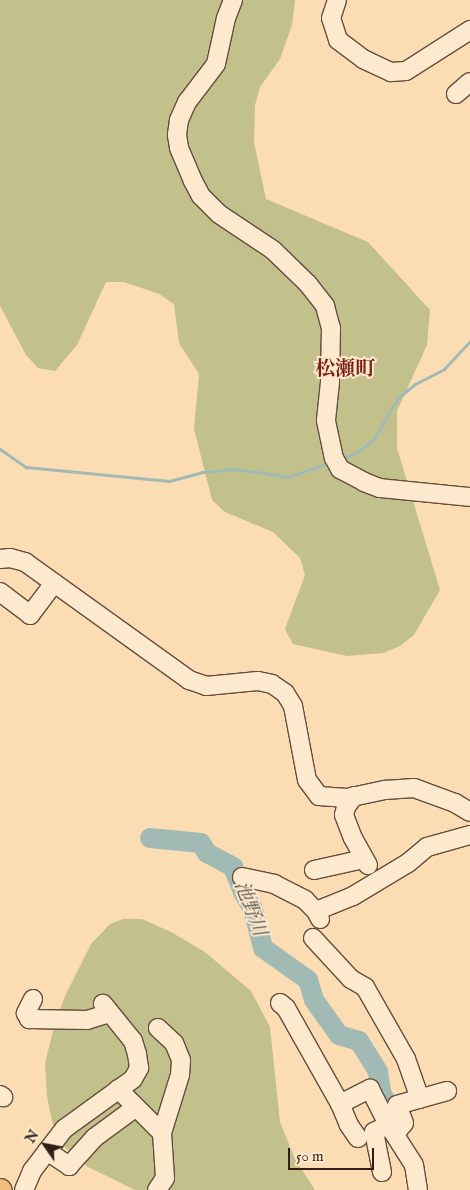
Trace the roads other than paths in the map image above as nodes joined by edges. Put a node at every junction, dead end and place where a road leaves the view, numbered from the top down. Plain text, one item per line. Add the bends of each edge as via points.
1 (234, 0) edge
2 (337, 0) edge
3 (470, 30) edge
4 (470, 82) edge
5 (456, 94) dead end
6 (470, 497) edge
7 (0, 559) edge
8 (54, 583) junction
9 (0, 592) edge
10 (354, 796) junction
11 (470, 812) edge
12 (470, 835) edge
13 (314, 870) dead end
14 (242, 877) dead end
15 (313, 938) dead end
16 (33, 999) dead end
17 (280, 1003) dead end
18 (111, 1015) junction
19 (118, 1089) junction
20 (447, 1091) dead end
21 (420, 1099) junction
22 (340, 1104) junction
23 (136, 1107) junction
24 (392, 1130) junction
25 (162, 1134) junction
26 (358, 1138) dead end
27 (47, 1151) junction
28 (382, 1172) dead end
29 (24, 1190) edge
30 (157, 1190) edge
31 (418, 1190) edge

1 - 6 street via 226,18 216,64 187,102 179,120 178,148 193,181 201,196 219,214 273,250 308,284 325,306 331,328 326,421 334,458 340,469 380,488
2 - 3 street via 331,18 338,40 363,59 391,72 406,71
4 - 5 street
7 - 8 street via 25,562
8 - 9 street via 30,615
8 - 10 street via 189,680 206,686 258,681 272,684 285,693 293,706 306,780 319,796
10 - 11 street via 414,788
10 - 13 street via 344,815 366,862
12 - 14 street via 434,843 408,863 318,915 305,900 274,884
15 - 21 street via 351,979 365,987 406,1059
16 - 18 street via 26,1013 29,1019 87,1020
17 - 22 street via 286,1008
18 - 19 street via 133,1041 139,1068 133,1079
18 - 25 street via 141,1032 161,1026 174,1043 181,1060 180,1075
19 - 23 street
19 - 27 street via 64,1129
20 - 21 street
21 - 24 street via 397,1105 404,1123
22 - 24 street via 370,1089
22 - 26 street
23 - 25 street
23 - 27 street via 94,1138 69,1166
24 - 28 street via 374,1132
24 - 31 street via 414,1165
25 - 30 street via 165,1178
27 - 29 street via 32,1171

